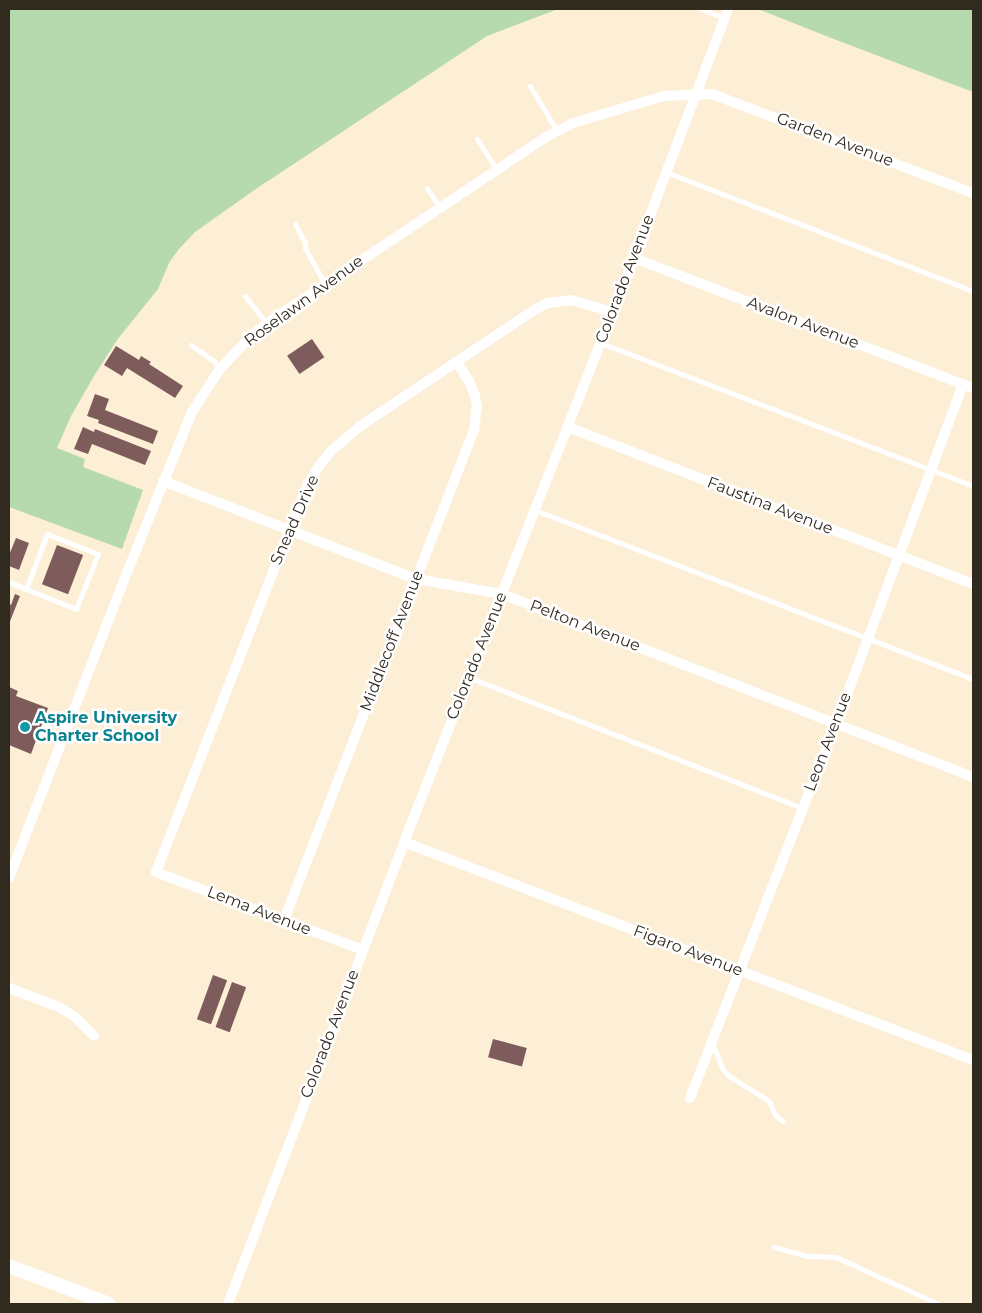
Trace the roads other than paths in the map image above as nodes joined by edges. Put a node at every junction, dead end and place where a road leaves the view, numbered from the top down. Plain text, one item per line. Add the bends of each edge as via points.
1 (701, 9) edge
2 (726, 14) edge
3 (530, 86) dead end
4 (696, 94) junction
5 (557, 131) junction
6 (477, 139) dead end
7 (497, 170) junction
8 (665, 172) junction
9 (427, 188) dead end
10 (973, 193) edge
11 (440, 208) junction
12 (295, 224) dead end
13 (634, 258) junction
14 (325, 284) junction
15 (973, 291) edge
16 (245, 296) dead end
17 (612, 312) junction
18 (267, 324) junction
19 (601, 343) junction
20 (191, 344) dead end
21 (457, 362) junction
22 (220, 369) junction
23 (968, 386) edge
24 (568, 427) junction
25 (931, 470) junction
26 (163, 481) junction
27 (973, 486) edge
28 (535, 510) junction
29 (288, 530) junction
30 (899, 555) junction
31 (416, 578) junction
32 (9, 582) edge
33 (973, 584) edge
34 (26, 589) junction
35 (502, 594) junction
36 (867, 639) junction
37 (468, 677) junction
38 (973, 680) edge
39 (836, 724) junction
40 (973, 777) edge
41 (802, 808) junction
42 (404, 842) junction
43 (156, 872) joint
44 (9, 878) edge
45 (284, 920) junction
46 (362, 950) junction
47 (740, 970) junction
48 (9, 988) edge
49 (94, 1036) dead end
50 (712, 1042) junction
51 (973, 1060) edge
52 (690, 1098) dead end
53 (782, 1121) dead end
54 (774, 1246) dead end
55 (9, 1266) edge
56 (109, 1304) edge
57 (228, 1304) edge
58 (938, 1304) edge

1 - 2 lane
2 - 4 street, Colorado Avenue
3 - 5 lane
4 - 5 street, Roselawn Avenue via 635,102
4 - 8 street, Colorado Avenue
4 - 10 street, Garden Avenue via 712,94
5 - 7 street, Roselawn Avenue
6 - 7 lane
7 - 11 street, Roselawn Avenue
8 - 13 street, Colorado Avenue
8 - 15 lane
9 - 11 lane
11 - 14 street, Roselawn Avenue
12 - 14 lane
13 - 17 street, Colorado Avenue
13 - 23 street, Avalon Avenue
14 - 18 street, Roselawn Avenue
16 - 18 lane
17 - 19 street, Colorado Avenue
17 - 21 street, Snead Drive via 571,300 548,303
18 - 22 street, Roselawn Avenue
19 - 24 street, Colorado Avenue
19 - 25 lane
20 - 22 lane
21 - 29 street, Snead Drive via 359,427 332,450 308,484
21 - 31 street, Middlecoff Avenue via 475,396 476,420
22 - 26 street, Roselawn Avenue via 192,412
23 - 25 street, Leon Avenue
24 - 28 street, Colorado Avenue
24 - 30 street, Faustina Avenue
25 - 27 lane
25 - 30 street, Leon Avenue
26 - 29 street, Pelton Avenue
26 - 44 street, Roselawn Avenue
28 - 35 street, Colorado Avenue
28 - 36 lane
29 - 31 street, Pelton Avenue
29 - 43 street, Snead Drive
30 - 33 street, Faustina Avenue
30 - 36 street, Leon Avenue
31 - 35 street, Pelton Avenue
31 - 45 street, Middlecoff Avenue
32 - 34 lane
34 - 34 lane via 76,609 98,554 47,534
35 - 37 street, Colorado Avenue
35 - 39 street, Pelton Avenue
36 - 38 lane
36 - 39 street, Leon Avenue
37 - 41 lane
37 - 42 street, Colorado Avenue
39 - 40 street, Pelton Avenue
39 - 41 street, Leon Avenue
41 - 47 street, Leon Avenue
42 - 46 street, Colorado Avenue
42 - 47 street, Figaro Avenue
43 - 45 street, Lema Avenue
45 - 46 street, Lema Avenue
46 - 57 street, Colorado Avenue
47 - 50 street, Leon Avenue
47 - 51 street, Figaro Avenue
48 - 49 street via 59,1007 74,1016
50 - 52 street, Leon Avenue
50 - 53 lane via 722,1068 729,1076 769,1101
54 - 58 lane via 808,1256 836,1257
55 - 56 street

